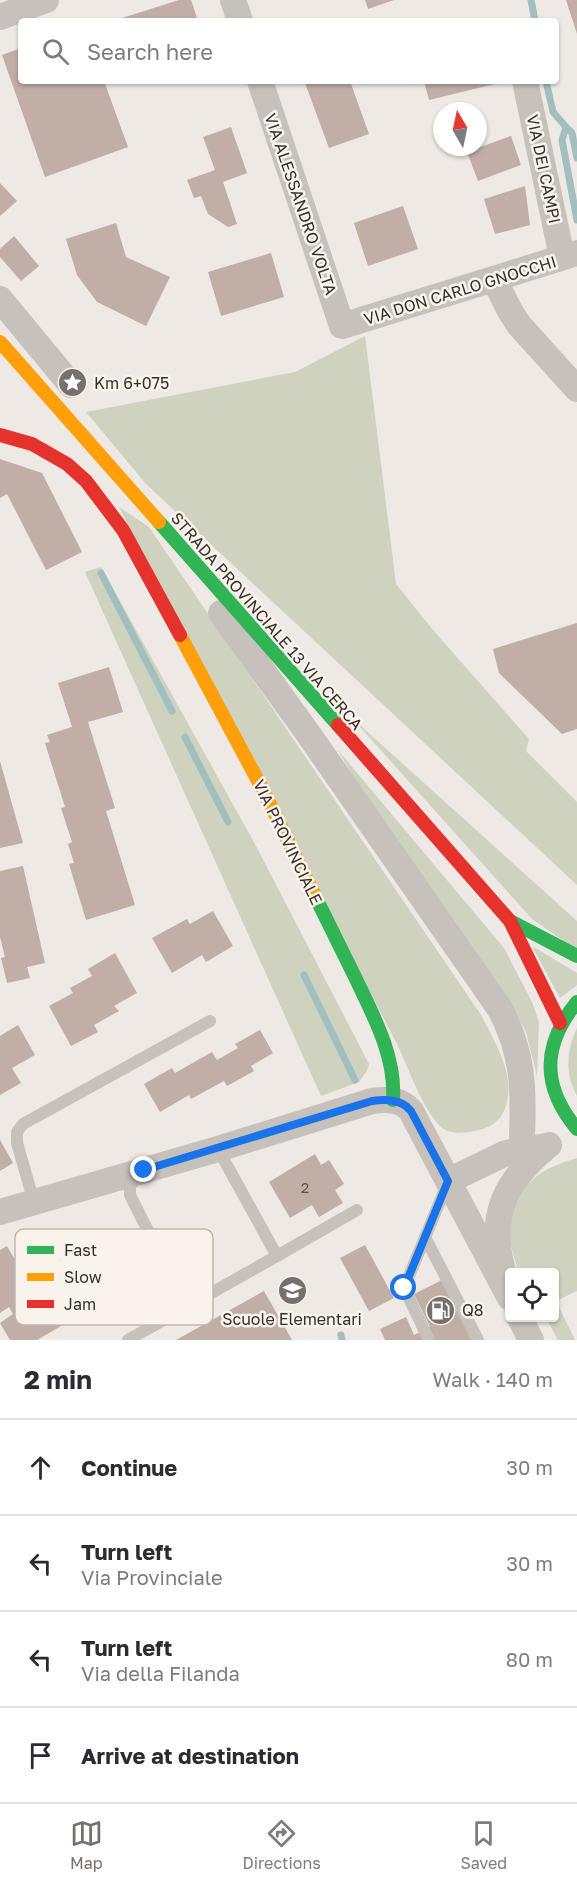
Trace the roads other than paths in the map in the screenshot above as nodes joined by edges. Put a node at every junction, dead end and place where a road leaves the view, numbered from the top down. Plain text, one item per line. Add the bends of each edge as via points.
1 (46, 0) edge
2 (233, 0) edge
3 (0, 17) edge
4 (239, 18) edge
5 (261, 84) edge
6 (526, 84) edge
7 (570, 255) edge
8 (494, 279) junction
9 (0, 299) edge
10 (342, 326) joint
11 (0, 342) edge
12 (71, 385) dead end
13 (577, 389) edge
14 (0, 435) edge
15 (150, 513) junction
16 (510, 921) junction
17 (577, 956) edge
18 (577, 1002) edge
19 (210, 1021) dead end
20 (560, 1023) junction
21 (550, 1077) junction
22 (393, 1100) junction
23 (577, 1129) edge
24 (577, 1142) edge
25 (514, 1145) junction
26 (549, 1145) junction
27 (218, 1149) junction
28 (144, 1170) junction
29 (448, 1181) junction
30 (94, 1185) junction
31 (130, 1195) junction
32 (34, 1202) junction
33 (357, 1210) dead end
34 (0, 1212) edge
35 (147, 1229) edge
36 (425, 1237) junction
37 (277, 1256) junction
38 (505, 1276) edge
39 (505, 1287) edge
40 (213, 1292) edge
41 (522, 1322) edge
42 (154, 1325) edge
43 (128, 1340) edge
44 (429, 1340) edge
45 (477, 1340) edge
46 (531, 1340) edge

1 - 3 street
2 - 4 street
5 - 10 street, VIA ALESSANDRO VOLTA
6 - 7 street, VIA DEI CAMPI
7 - 8 street, VIA DON CARLO GNOCCHI
8 - 10 street, VIA DON CARLO GNOCCHI
8 - 13 street via 519,325
9 - 12 street
11 - 15 street, STRADA PROVINCIALE 13 VIA CERCA
14 - 22 street, VIA PROVINCIALE via 32,444 67,464 87,481 123,530 264,792 374,1017 392,1071
15 - 16 street, STRADA PROVINCIALE 13 VIA CERCA
15 - 25 street via 500,1009 518,1055 524,1094
16 - 17 street, STRADA PROVINCIALE 13 VIA CERCA
16 - 20 street, STRADA PROVINCIALE 13 VIA CERCA
18 - 20 street
19 - 32 lane via 23,1124 17,1132 18,1148
20 - 21 street via 550,1049
21 - 23 street via 556,1100
21 - 25 street via 539,1108
22 - 27 street via 372,1101
22 - 29 street via 411,1111
24 - 26 street
25 - 26 street
25 - 29 street
26 - 38 street via 521,1170 505,1198 498,1223 498,1249
27 - 28 street
27 - 37 lane
28 - 30 street
28 - 31 lane via 132,1183
29 - 36 lane
29 - 39 street
30 - 31 lane via 117,1188
30 - 32 street
31 - 35 lane
32 - 34 street
33 - 37 lane
36 - 44 lane via 404,1288
36 - 45 lane
37 - 40 lane
41 - 46 street
42 - 43 lane

